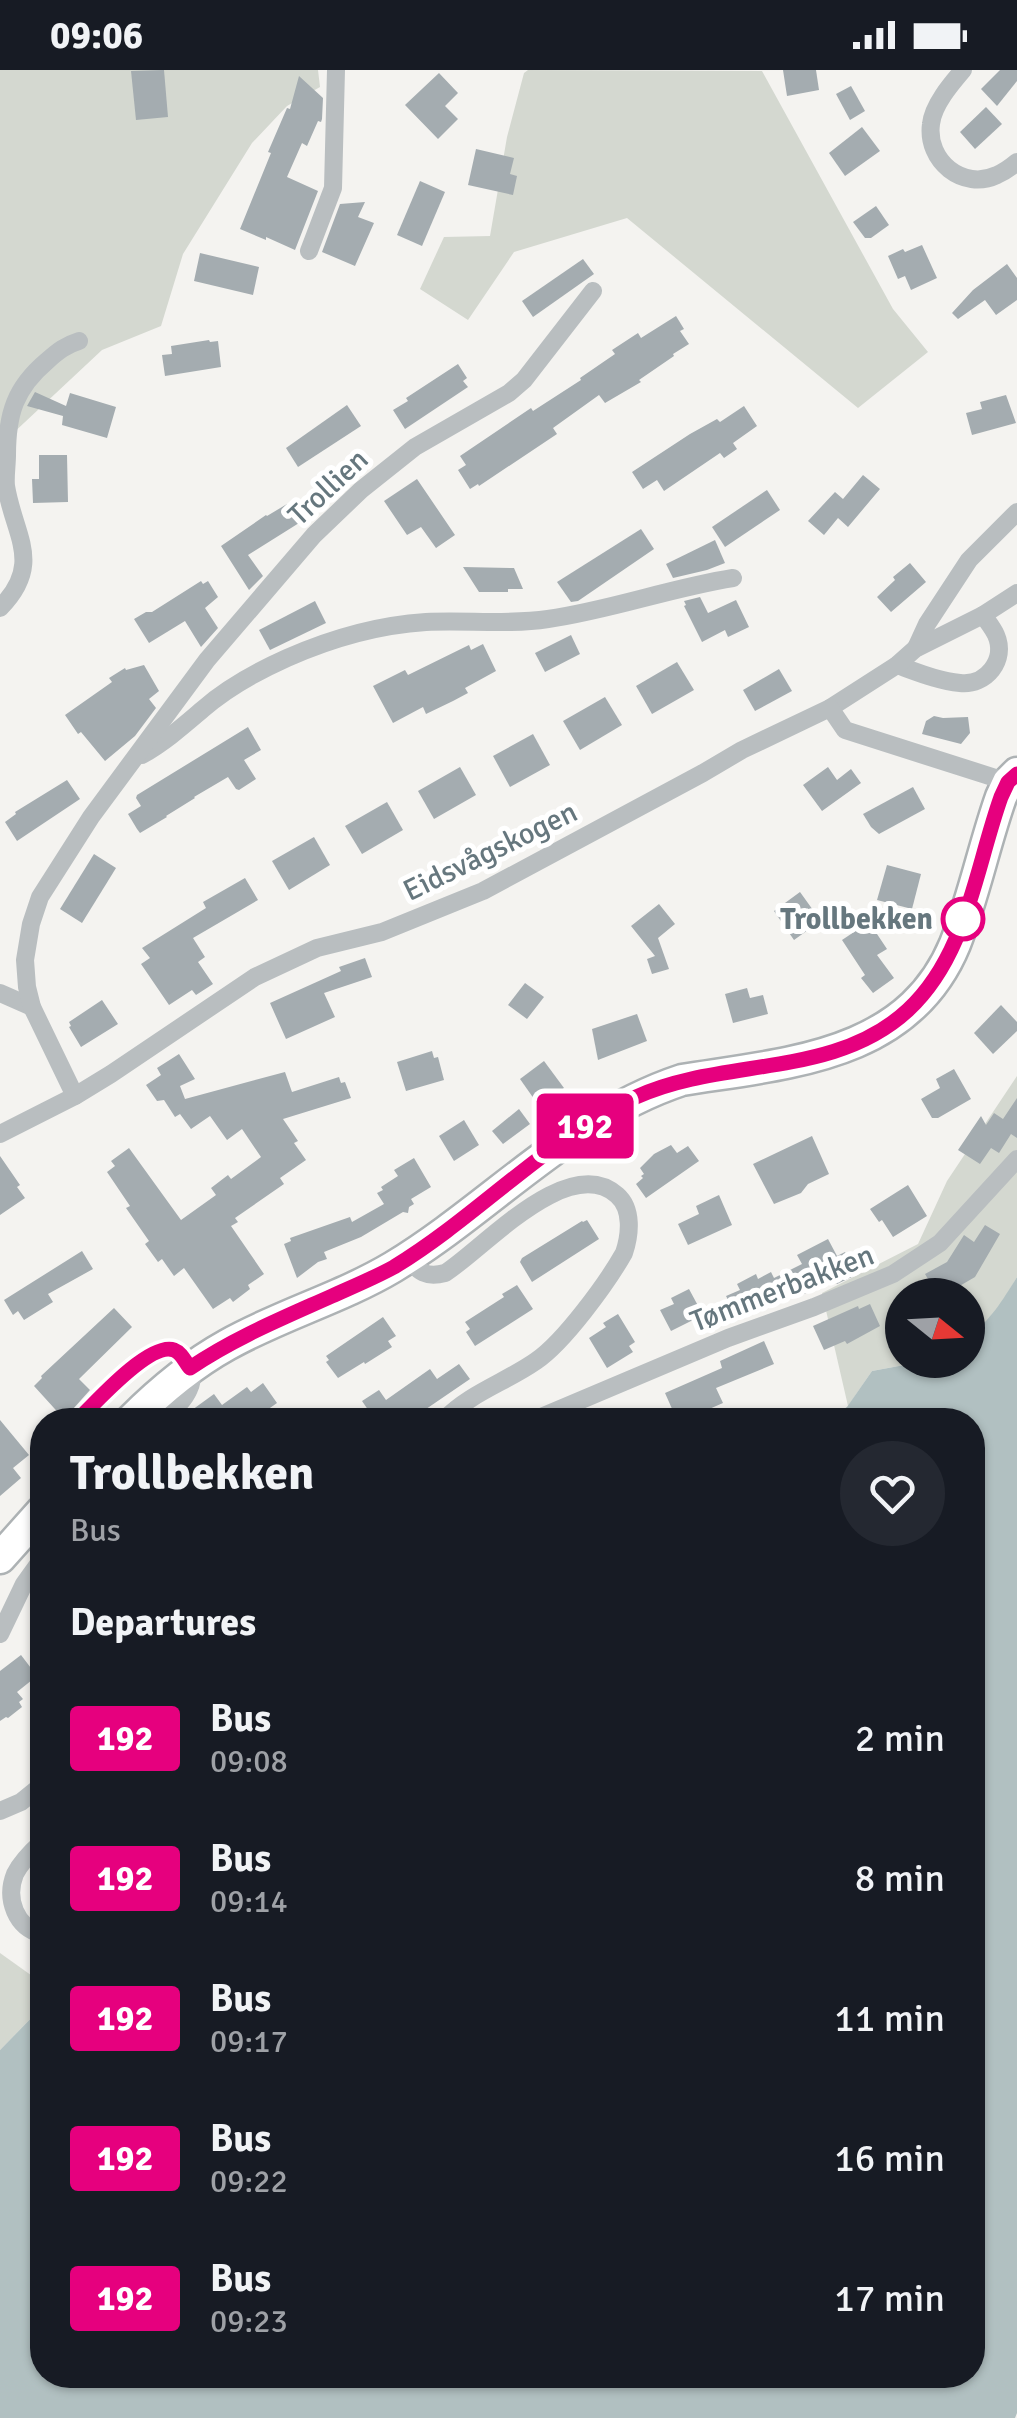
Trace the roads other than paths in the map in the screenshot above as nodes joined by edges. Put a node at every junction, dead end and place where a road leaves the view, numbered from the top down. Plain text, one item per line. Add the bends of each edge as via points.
1 (336, 70) edge
2 (963, 70) edge
3 (1017, 162) edge
4 (309, 252) dead end
5 (593, 292) dead end
6 (80, 341) dead end
7 (1017, 512) edge
8 (733, 578) dead end
9 (1017, 593) edge
10 (0, 608) edge
11 (983, 615) junction
12 (916, 649) junction
13 (897, 665) junction
14 (830, 708) junction
15 (134, 761) junction
16 (1012, 778) edge
17 (0, 993) edge
18 (32, 1006) junction
19 (74, 1096) junction
20 (0, 1134) edge
21 (1017, 1160) edge
22 (406, 1258) junction
23 (190, 1368) junction
24 (90, 1408) edge
25 (145, 1408) edge
26 (174, 1408) edge
27 (461, 1408) edge
28 (562, 1408) edge
29 (30, 1524) edge
30 (0, 1558) edge
31 (30, 1575) edge
32 (0, 1634) edge
33 (30, 1795) edge
34 (0, 1812) edge
35 (30, 1855) edge
36 (30, 1930) edge

1 - 4 street via 334,188
2 - 3 street via 931,124 939,159 972,180 999,175
5 - 15 street, Trollien via 524,380 414,447 314,535 207,660
6 - 10 street via 32,372 8,420 6,485 24,555 23,574
7 - 12 street via 970,560
8 - 15 street, Trollien via 545,620 409,624 326,643 223,694
9 - 11 street
11 - 12 street
11 - 13 street via 1000,649 984,679 963,684
12 - 13 street, Eidsvågskogen
13 - 14 street, Eidsvågskogen
14 - 16 street via 845,730
14 - 19 street, Eidsvågskogen via 483,890 255,977
15 - 18 street, Trollien via 91,816 35,910 25,960
16 - 22 main road via 954,946 906,1013 832,1052 682,1080 638,1097 569,1137
17 - 18 street
18 - 19 street, Trollien
19 - 20 street, Eidsvågskogen
21 - 28 street, Tømmerbakken via 958,1227 910,1265
22 - 23 main road
22 - 27 street via 427,1276 445,1273 527,1208 569,1188 603,1188 627,1212 624,1253 562,1337
23 - 24 street via 172,1349 160,1350
23 - 25 main road
23 - 26 street via 189,1390
29 - 30 main road
31 - 32 street
33 - 34 street
35 - 36 street via 11,1895

